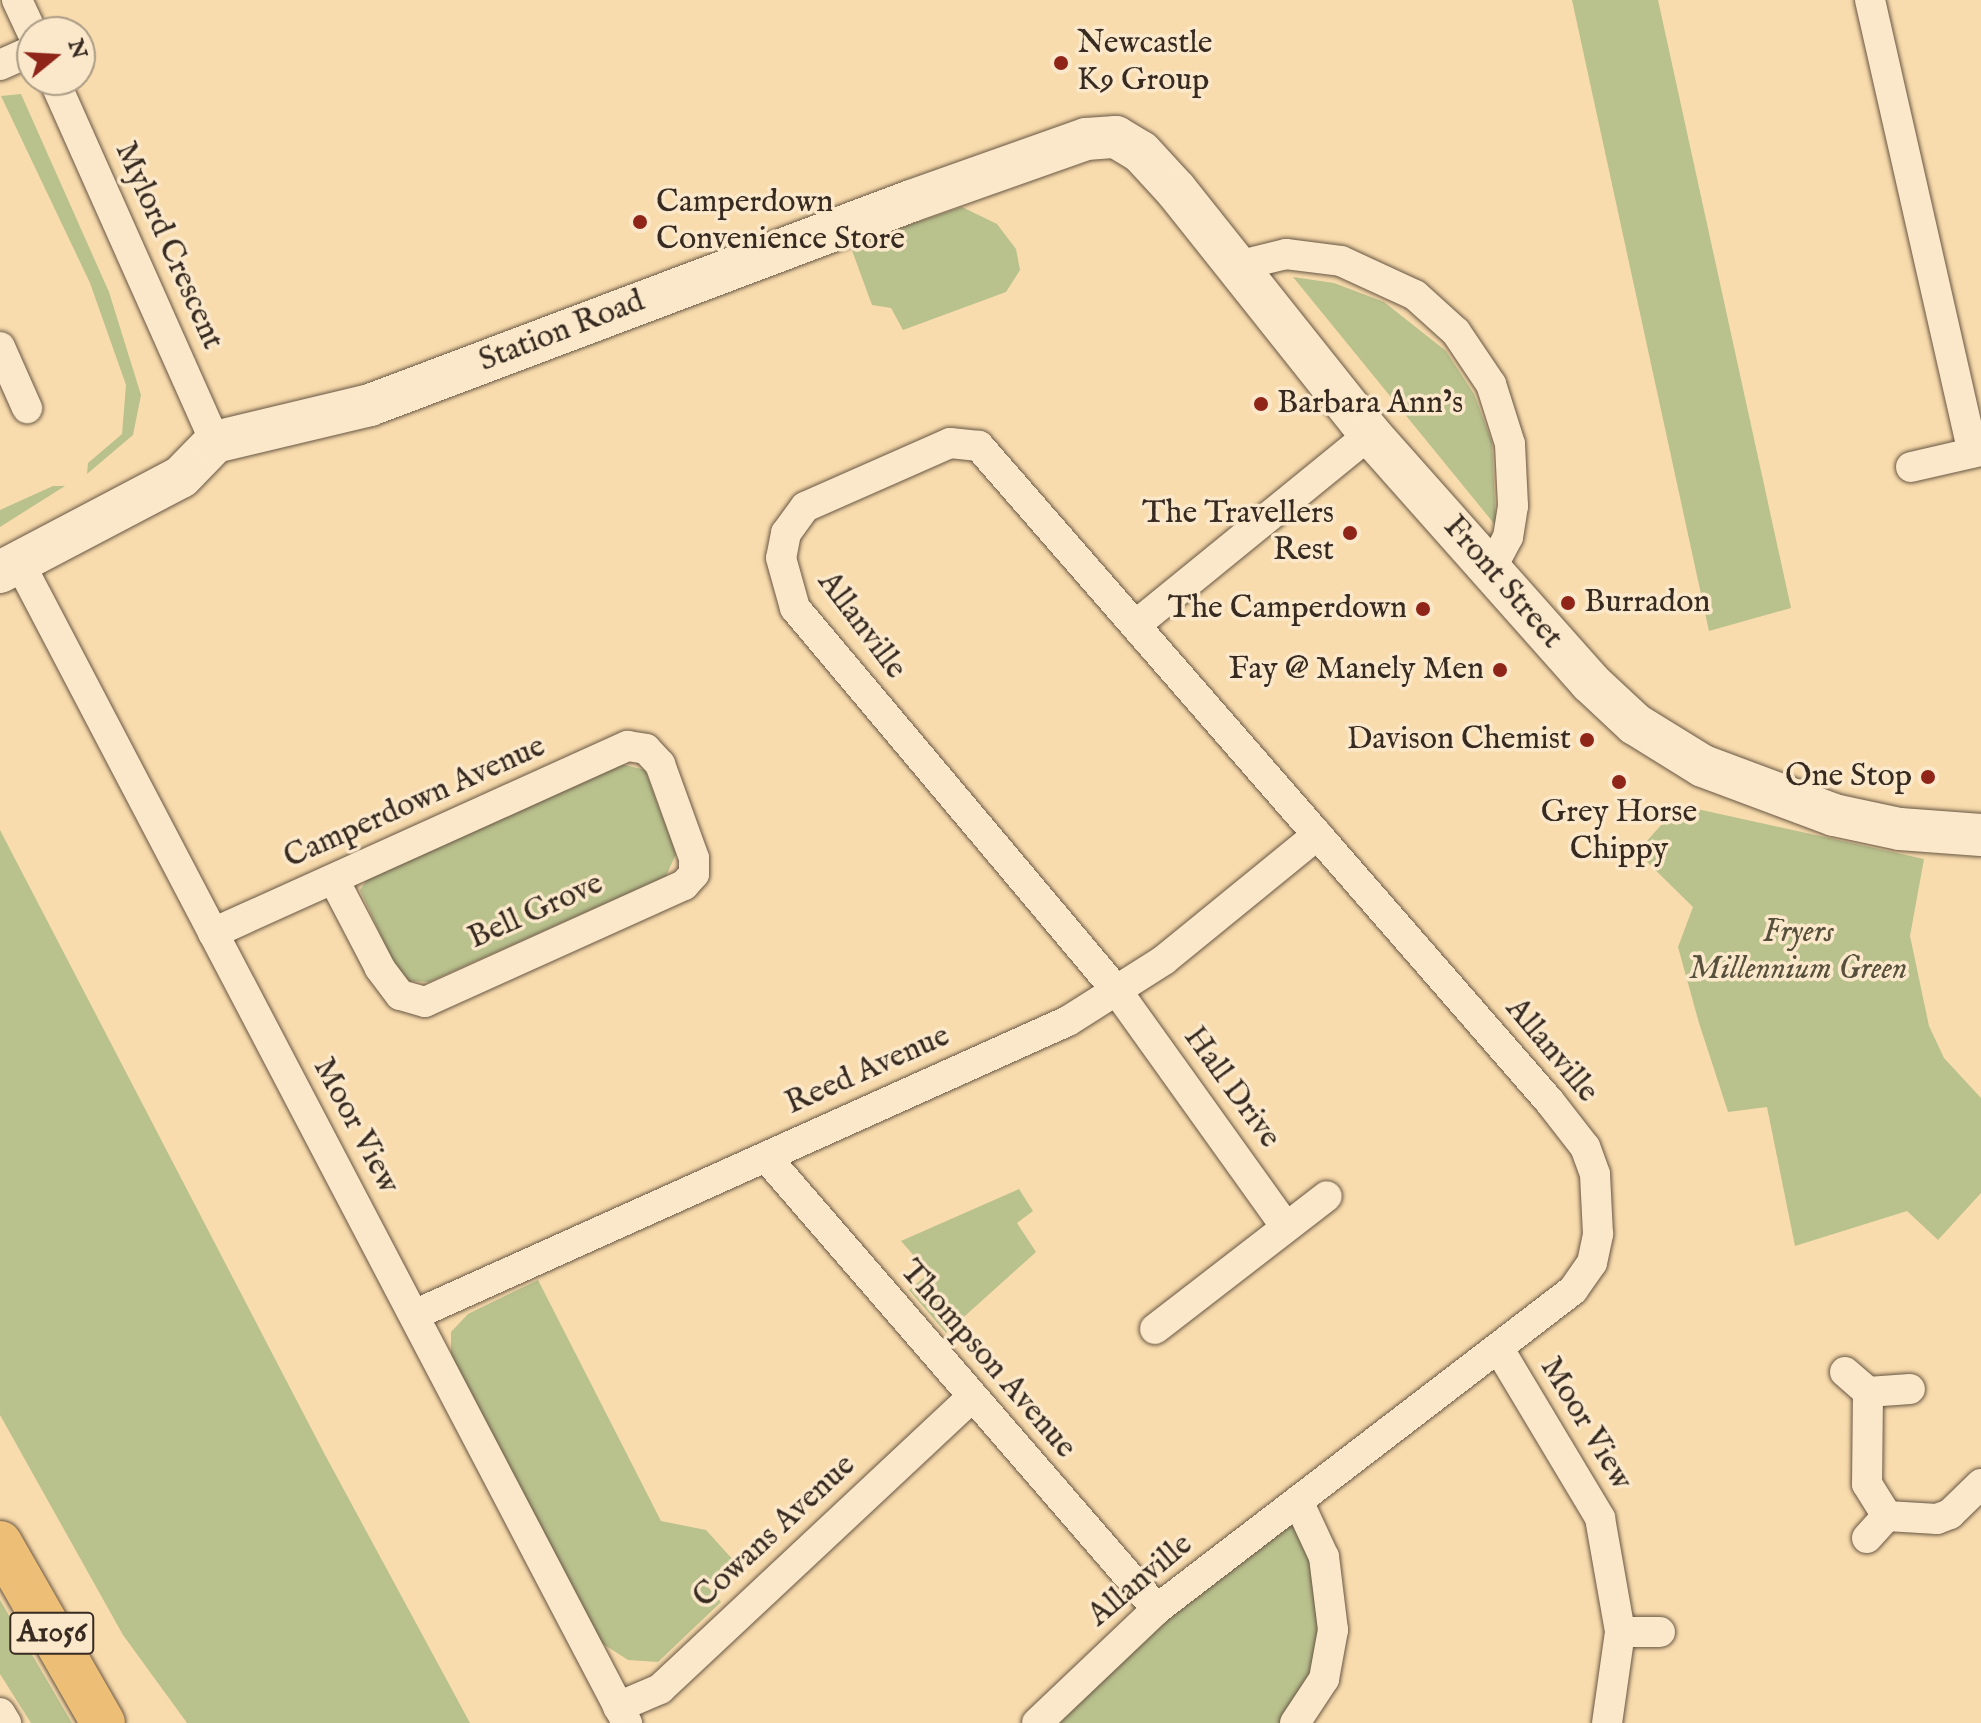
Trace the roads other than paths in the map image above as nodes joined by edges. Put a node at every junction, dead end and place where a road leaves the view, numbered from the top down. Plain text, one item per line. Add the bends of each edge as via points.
1 (1870, 0) edge
2 (61, 96) edge
3 (1141, 152) joint
4 (1237, 266) junction
5 (1, 353) edge
6 (27, 408) dead end
7 (1370, 434) junction
8 (215, 442) junction
9 (1977, 452) edge
10 (1911, 467) dead end
11 (10, 567) edge
12 (1491, 569) junction
13 (1137, 624) junction
14 (646, 749) joint
15 (1317, 835) junction
16 (1981, 835) edge
17 (334, 880) junction
18 (213, 933) junction
19 (1117, 991) junction
20 (766, 1157) junction
21 (1327, 1196) dead end
22 (1286, 1227) junction
23 (414, 1315) junction
24 (1155, 1329) dead end
25 (1499, 1349) junction
26 (1845, 1372) dead end
27 (1910, 1389) dead end
28 (1868, 1392) junction
29 (972, 1397) junction
30 (1981, 1484) edge
31 (1298, 1501) junction
32 (0, 1543) edge
33 (1157, 1609) junction
34 (1620, 1632) junction
35 (1660, 1632) dead end
36 (0, 1713) edge
37 (622, 1715) edge
38 (6, 1723) edge
39 (103, 1723) edge
40 (1037, 1723) edge
41 (1295, 1723) edge
42 (1607, 1723) edge

1 - 9 street
2 - 8 street, Mylord Crescent
3 - 4 main road, Front Street
3 - 8 main road, Station Road via 1116,137 1086,139 370,405
4 - 7 main road, Front Street
4 - 12 street via 1286,254 1341,261 1415,295 1456,332 1491,384 1510,444 1513,506 1508,537
5 - 6 street
7 - 12 main road, Front Street
7 - 13 street
8 - 11 main road via 181,477
9 - 10 street
11 - 18 street, Moor View
12 - 16 main road, Front Street via 1590,682 1635,724 1680,755 1762,792 1834,815 1900,829
13 - 15 street, Allanville
13 - 19 street, Allanville via 990,455 967,441 950,443 805,507 783,541 783,576 795,608
14 - 17 street, Camperdown Avenue via 628,746
14 - 17 street, Bell Grove via 660,764 694,858 694,874 684,885 425,1002 400,995
15 - 19 street, Reed Avenue via 1164,960
15 - 25 street, Allanville via 1550,1102 1585,1147 1595,1174 1600,1199 1592,1263 1573,1290
17 - 18 street, Camperdown Avenue
18 - 23 street, Moor View
19 - 20 street, Reed Avenue via 1068,1021
19 - 22 street, Hall Drive
20 - 23 street, Reed Avenue
20 - 29 street, Thompson Avenue
21 - 22 street
22 - 24 street
23 - 37 street, Moor View
25 - 31 street, Allanville
25 - 34 street, Moor View via 1600,1518
26 - 28 street
27 - 28 street
28 - 30 street via 1867,1484 1877,1527 1950,1514
29 - 33 street, Thompson Avenue
29 - 37 street, Cowans Avenue via 660,1689
31 - 33 street, Allanville
31 - 41 street via 1324,1557 1333,1630 1324,1679
32 - 39 main road, A1056
33 - 40 street, Allanville
34 - 35 street
34 - 42 street, Moor View
36 - 38 street

